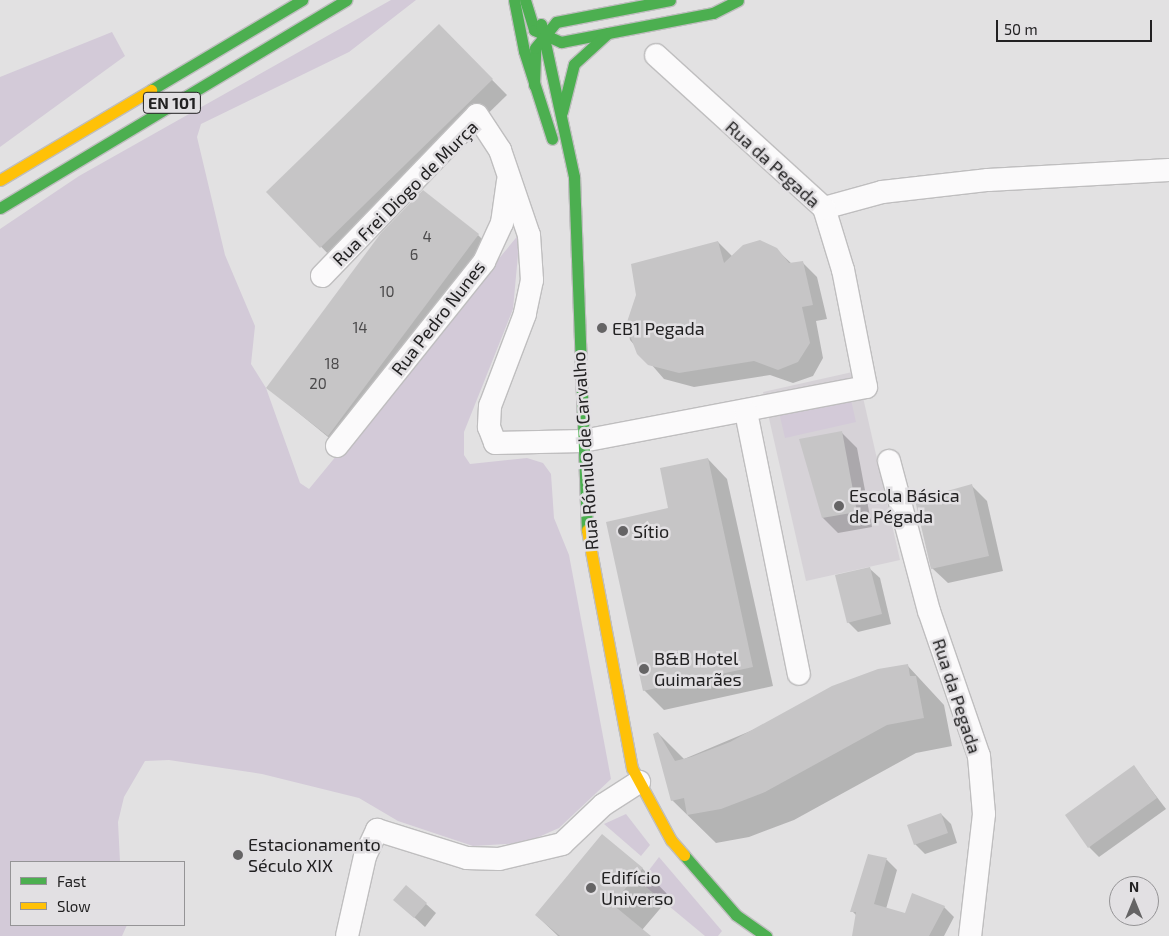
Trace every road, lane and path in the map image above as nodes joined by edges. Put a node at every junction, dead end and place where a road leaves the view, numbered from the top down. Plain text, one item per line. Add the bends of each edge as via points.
1 (302, 0) edge
2 (346, 0) edge
3 (514, 0) edge
4 (525, 0) edge
5 (538, 0) edge
6 (670, 0) edge
7 (738, 0) edge
8 (574, 3) dead end
9 (607, 12) junction
10 (609, 33) junction
11 (542, 36) junction
12 (656, 55) dead end
13 (534, 85) junction
14 (562, 112) junction
15 (1169, 170) edge
16 (508, 175) junction
17 (0, 180) edge
18 (0, 208) edge
19 (824, 208) junction
20 (573, 236) junction
21 (322, 276) dead end
22 (746, 412) junction
23 (583, 441) junction
24 (337, 446) dead end
25 (890, 460) dead end
26 (799, 674) dead end
27 (639, 782) junction
28 (347, 936) edge
29 (766, 936) edge
30 (970, 936) edge

1 - 17 main road, EN 101
2 - 18 main road, EN 101
3 - 13 main road, Rua Rómulo de Carvalho
4 - 11 main road via 529,21
5 - 11 main road, Rua Rómulo de Carvalho
6 - 9 main road
7 - 10 main road via 713,13
8 - 9 main road
9 - 11 main road via 556,22
10 - 11 main road via 561,42
10 - 14 main road via 574,64
11 - 13 main road via 532,62
11 - 14 main road, Rua Rómulo de Carvalho
12 - 19 street, Rua da Pegada
13 - 20 main road, Rua Rómulo de Carvalho via 557,155
14 - 20 main road, Rua Rómulo de Carvalho via 574,177
15 - 19 street via 988,180 882,192
16 - 21 street, Rua Frei Diogo de Murça via 500,150 478,115
16 - 23 street, Rua Frei Diogo de Murça via 529,236 532,280 525,314 490,406 489,427 495,443
16 - 24 street, Rua Pedro Nunes via 502,223 484,262
19 - 22 street, Rua da Pegada via 843,270 866,386
20 - 23 main road, Rua Rómulo de Carvalho
22 - 23 street
22 - 26 street
23 - 27 main road, Rua Rómulo de Carvalho via 587,531 632,768
25 - 30 street, Rua da Pegada via 929,611 979,756 984,814
27 - 28 street via 603,805 562,844 499,859 467,858 377,830 365,856
27 - 29 main road, Rua Rómulo de Carvalho via 670,840 736,915

